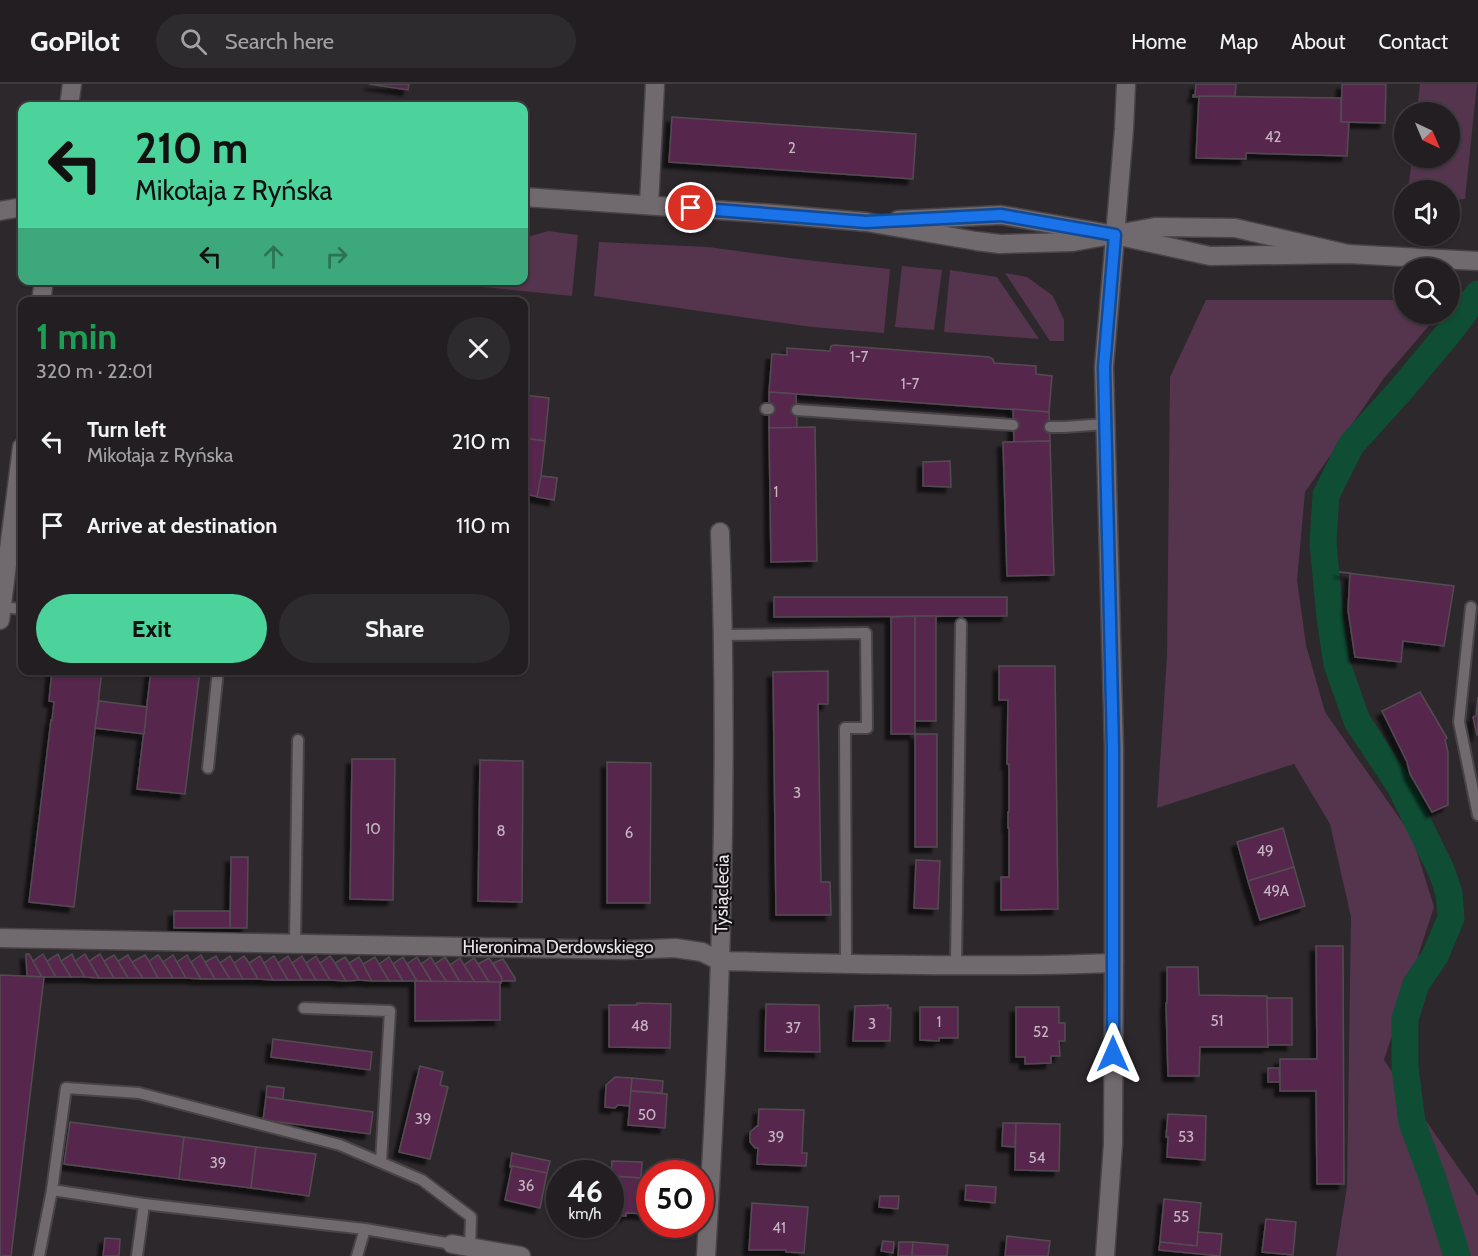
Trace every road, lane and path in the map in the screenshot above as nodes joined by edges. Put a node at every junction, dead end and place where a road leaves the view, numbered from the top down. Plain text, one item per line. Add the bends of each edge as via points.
1 (72, 84) edge
2 (655, 84) edge
3 (1126, 84) edge
4 (70, 102) edge
5 (528, 197) edge
6 (649, 205) junction
7 (18, 208) edge
8 (0, 211) edge
9 (866, 222) junction
10 (1115, 235) junction
11 (1348, 254) junction
12 (1478, 261) edge
13 (797, 410) dead end
14 (1106, 424) junction
15 (1013, 425) dead end
16 (1050, 427) dead end
17 (18, 479) edge
18 (720, 532) dead end
19 (1471, 608) dead end
20 (18, 610) edge
21 (1, 614) edge
22 (961, 624) dead end
23 (724, 635) junction
24 (217, 675) edge
25 (298, 740) dead end
26 (208, 768) dead end
27 (1478, 815) edge
28 (0, 938) edge
29 (295, 944) junction
30 (720, 961) junction
31 (846, 963) junction
32 (1114, 963) junction
33 (956, 964) junction
34 (304, 1008) dead end
35 (381, 1162) junction
36 (52, 1190) junction
37 (144, 1204) junction
38 (364, 1229) junction
39 (461, 1246) junction
40 (39, 1256) edge
41 (137, 1256) edge
42 (357, 1256) edge
43 (520, 1256) edge
44 (706, 1256) edge
45 (1105, 1256) edge

1 - 4 street
2 - 6 street
3 - 10 street
5 - 6 street
6 - 9 street
7 - 8 street
9 - 10 street via 1001,215
9 - 10 street via 1000,244 1073,242
10 - 11 street via 1210,256
10 - 11 street via 1155,226 1235,228
10 - 14 street via 1104,367
11 - 12 street
13 - 15 lane
14 - 16 lane
14 - 32 street
17 - 21 street
18 - 23 street, Tysiąclecia
19 - 27 lane via 1459,722
20 - 21 lane
22 - 33 lane
23 - 30 street, Tysiąclecia
23 - 31 lane via 866,633 867,728 845,728
24 - 26 lane
25 - 29 lane
28 - 29 street, Hieronima Derdowskiego
29 - 30 street, Hieronima Derdowskiego via 675,948 702,952
30 - 31 street, Hieronima Derdowskiego
30 - 44 street, Tysiąclecia
31 - 33 street, Hieronima Derdowskiego
32 - 33 street, Hieronima Derdowskiego
32 - 45 street via 1113,1144
34 - 35 lane via 390,1011
35 - 36 lane via 340,1145 139,1093 66,1088
35 - 39 lane via 422,1179 471,1217
36 - 37 lane
36 - 40 lane
37 - 38 lane
37 - 41 lane
38 - 39 lane
38 - 42 lane
39 - 43 street

